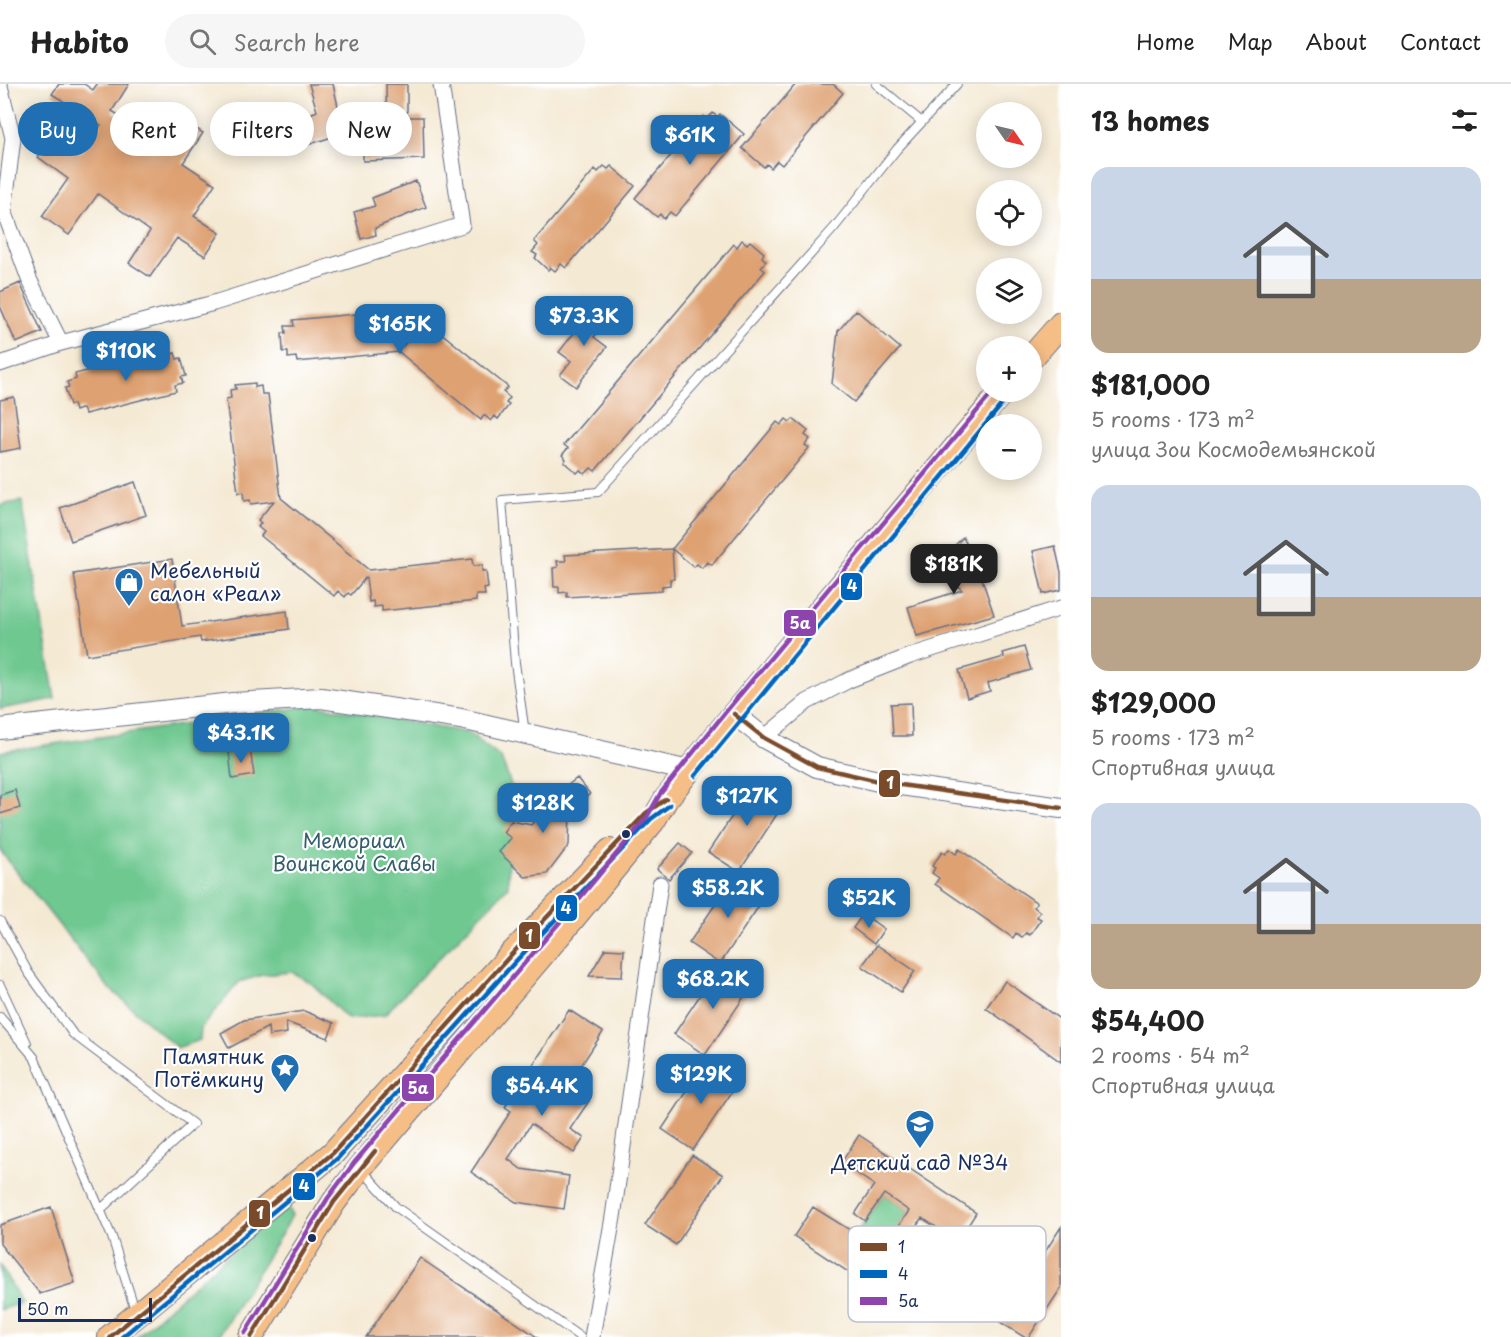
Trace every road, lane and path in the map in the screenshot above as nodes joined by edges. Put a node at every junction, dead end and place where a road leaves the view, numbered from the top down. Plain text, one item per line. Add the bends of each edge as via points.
1 (441, 84) edge
2 (876, 84) edge
3 (957, 84) edge
4 (0, 86) edge
5 (922, 122) junction
6 (1061, 324) edge
7 (61, 343) junction
8 (1046, 349) edge
9 (0, 364) edge
10 (994, 402) edge
11 (1061, 608) edge
12 (734, 714) junction
13 (0, 729) edge
14 (525, 733) junction
15 (764, 738) junction
16 (689, 771) junction
17 (666, 799) junction
18 (1061, 808) edge
19 (660, 885) dead end
20 (0, 921) edge
21 (0, 985) edge
22 (0, 1017) edge
23 (34, 1057) junction
24 (360, 1168) junction
25 (100, 1210) junction
26 (137, 1314) junction
27 (110, 1337) edge
28 (251, 1337) edge
29 (580, 1337) edge
30 (592, 1337) edge

1 - 7 street via 462,225 214,303
2 - 5 lane
3 - 5 lane
4 - 7 street via 13,138 4,211 29,279
5 - 14 lane via 834,228 598,492 502,500 515,663
6 - 8 main road
7 - 9 street
10 - 12 main road
11 - 15 street via 910,656 849,680 807,702
12 - 15 street
12 - 16 main road
13 - 14 street via 233,703 321,698
14 - 16 street
15 - 18 street via 817,767 849,776
16 - 17 main road
17 - 24 main road via 653,821 573,919
17 - 26 main road via 646,813 509,957 333,1153
19 - 30 street
20 - 25 lane via 28,972 73,1034 193,1124
21 - 23 lane
22 - 23 lane
23 - 25 lane
24 - 28 main road via 334,1202
24 - 29 lane via 396,1208
25 - 26 lane
26 - 27 main road

